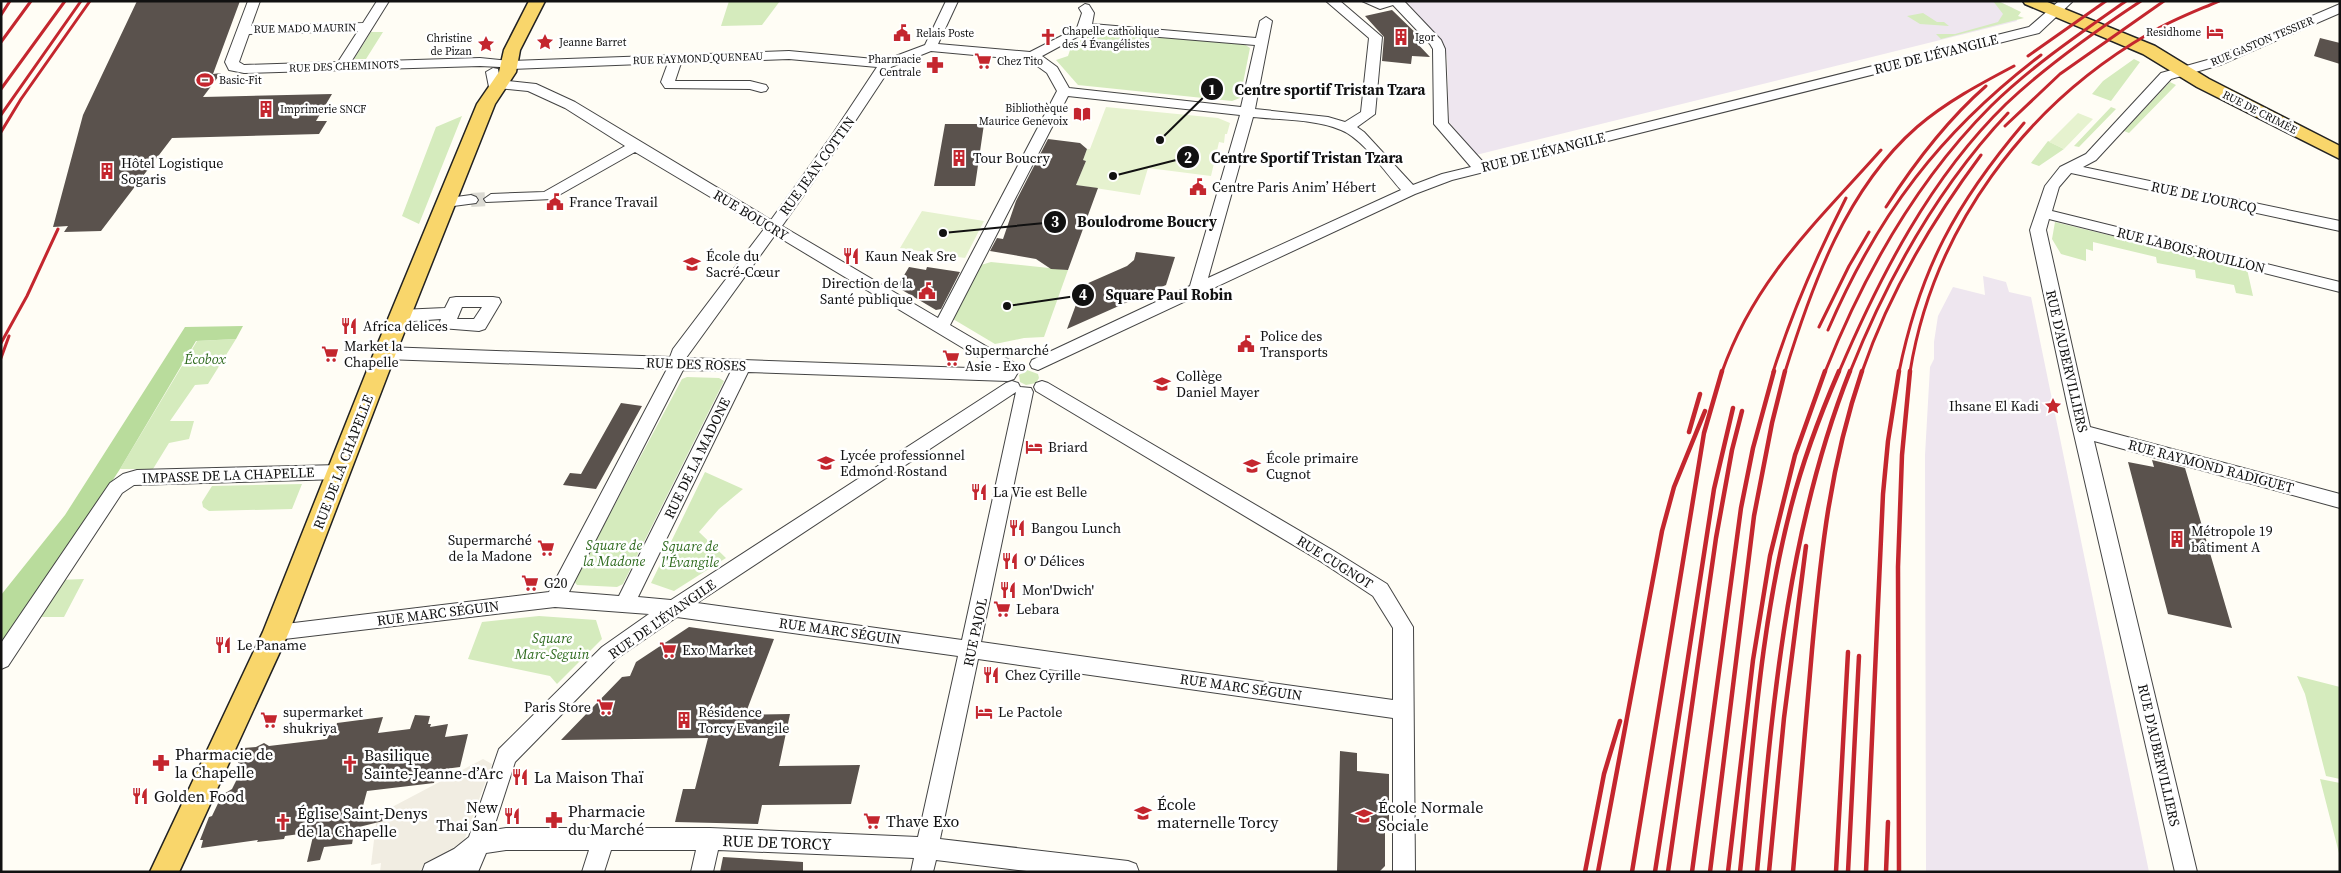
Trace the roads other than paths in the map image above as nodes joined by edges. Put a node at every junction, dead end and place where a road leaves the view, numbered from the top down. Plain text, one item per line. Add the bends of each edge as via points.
1 (254, 1) edge
2 (382, 1) edge
3 (537, 1) edge
4 (952, 1) edge
5 (1332, 1) edge
6 (1368, 1) edge
7 (1392, 1) edge
8 (1397, 1) edge
9 (2031, 1) edge
10 (2062, 5) edge
11 (1085, 8) dead end
12 (2340, 8) edge
13 (1266, 22) dead end
14 (366, 27) junction
15 (1084, 27) junction
16 (244, 30) junction
17 (1262, 42) junction
18 (930, 47) junction
19 (1032, 56) junction
20 (676, 59) junction
21 (886, 64) junction
22 (2200, 65) junction
23 (342, 66) junction
24 (2182, 70) junction
25 (501, 71) junction
26 (761, 88) dead end
27 (1064, 91) junction
28 (1247, 113) junction
29 (1347, 127) junction
30 (2340, 141) edge
31 (635, 146) junction
32 (2340, 153) edge
33 (1480, 168) junction
34 (2069, 168) junction
35 (1410, 192) junction
36 (491, 199) tunnel mouth
37 (471, 200) tunnel mouth
38 (446, 202) junction
39 (2042, 213) junction
40 (2340, 226) edge
41 (773, 228) junction
42 (2340, 287) edge
43 (1197, 289) junction
44 (451, 313) dead end
45 (400, 316) junction
46 (941, 327) junction
47 (384, 353) junction
48 (677, 364) junction
49 (1038, 364) junction
50 (742, 366) junction
51 (1020, 382) junction
52 (2083, 432) junction
53 (340, 472) junction
54 (2340, 501) edge
55 (555, 599) junction
56 (625, 604) junction
57 (674, 608) junction
58 (276, 632) junction
59 (971, 650) junction
60 (1, 660) edge
61 (1402, 710) junction
62 (710, 839) junction
63 (603, 840) junction
64 (479, 843) junction
65 (928, 848) junction
66 (1090, 870) edge
67 (164, 872) edge
68 (433, 872) edge
69 (466, 872) edge
70 (593, 872) edge
71 (702, 872) edge
72 (922, 872) edge
73 (1128, 872) edge
74 (1404, 872) edge
75 (2186, 872) edge

1 - 16 street, RUE DES CHEMINOTS
2 - 14 street
3 - 25 main road, RUE DE LA CHAPELLE
4 - 18 street
5 - 29 street via 1376,37 1368,114
6 - 7 street via 1380,5
8 - 33 street via 1439,49 1441,124
9 - 10 main road
10 - 22 main road via 2181,53
10 - 24 main road
10 - 33 street, RUE DE L'ÉVANGILE via 2034,30
11 - 15 street via 1088,13
12 - 22 street, RUE GASTON TESSIER via 2216,62
13 - 17 street
14 - 16 street, RUE MADO MAURIN
14 - 23 street
15 - 17 street
15 - 19 street via 1082,31
16 - 23 street, RUE DES CHEMINOTS via 232,62 234,67
17 - 28 street
18 - 19 street
18 - 21 street
19 - 27 street via 1045,61
20 - 21 street, RUE RAYMOND QUENEAU via 789,56
20 - 25 street, RUE RAYMOND QUENEAU
20 - 26 street via 668,82 670,85 750,85
21 - 41 street, RUE JEAN COTTIN via 854,115
22 - 24 street, RUE GASTON TESSIER
22 - 30 main road, RUE DE CRIMÉE via 2228,84
23 - 25 street, RUE DES CHEMINOTS via 480,62
24 - 32 main road, RUE DE CRIMÉE
24 - 34 street, RUE D'AUBERVILLIERS via 2166,76 2091,157
25 - 31 street, RUE BOUCRY via 570,105
25 - 38 main road, RUE DE LA CHAPELLE
27 - 28 street
27 - 46 street
28 - 29 street via 1328,121
28 - 43 street
29 - 35 street via 1359,135
31 - 36 street via 547,196
31 - 41 street, RUE BOUCRY
33 - 35 street, RUE DE L'ÉVANGILE
34 - 39 street, RUE D'AUBERVILLIERS via 2052,186
34 - 40 street, RUE DE L'OURCQ
35 - 43 street, RUE DE L'ÉVANGILE
37 - 38 street
38 - 45 main road, RUE DE LA CHAPELLE
39 - 42 street, RUE LABOIS-ROUILLON
39 - 52 street, RUE D'AUBERVILLIERS via 2038,230
41 - 46 street, RUE BOUCRY
41 - 48 street, RUE JEAN COTTIN via 679,352
43 - 49 street, RUE DE L'ÉVANGILE
44 - 45 street
45 - 47 main road, RUE DE LA CHAPELLE
46 - 51 street, RUE BOUCRY
47 - 48 street, RUE DES ROSES
47 - 53 main road, RUE DE LA CHAPELLE
48 - 50 street, RUE DES ROSES
48 - 55 street
49 - 51 street, RUE DE L'ÉVANGILE via 1024,363
49 - 51 street, RUE PAJOL via 1044,367 1048,377
50 - 51 street, RUE DES ROSES
50 - 56 street, RUE DE LA MADONE
51 - 57 street, RUE DE L'ÉVANGILE
51 - 59 street, RUE PAJOL
51 - 61 street, RUE CUGNOT via 1375,586 1403,628
52 - 54 street, RUE RAYMOND RADIGUET
52 - 75 street, RUE D'AUBERVILLIERS
53 - 58 main road, RUE DE LA CHAPELLE
53 - 60 street, IMPASSE DE LA CHAPELLE via 129,479 116,488
55 - 56 street, RUE MARC SÉGUIN
55 - 58 street, RUE MARC SÉGUIN
56 - 57 street, RUE MARC SÉGUIN
57 - 59 street, RUE MARC SÉGUIN
57 - 64 street, RUE DE L'ÉVANGILE via 609,654 506,756
58 - 67 main road, RUE DE LA CHAPELLE
59 - 61 street, RUE MARC SÉGUIN
59 - 65 street, RUE PAJOL
61 - 74 street, RUE CUGNOT
62 - 63 street, RUE DE TORCY
62 - 65 street, RUE DE TORCY
62 - 71 street
63 - 64 street, RUE DE TORCY via 506,839
63 - 70 street
64 - 68 street, RUE DE TORCY via 462,857
64 - 69 street, RUE DE L'ÉVANGILE
65 - 66 street, RUE DE TORCY
65 - 72 street, RUE PAJOL
66 - 73 street, RUE DE TORCY

